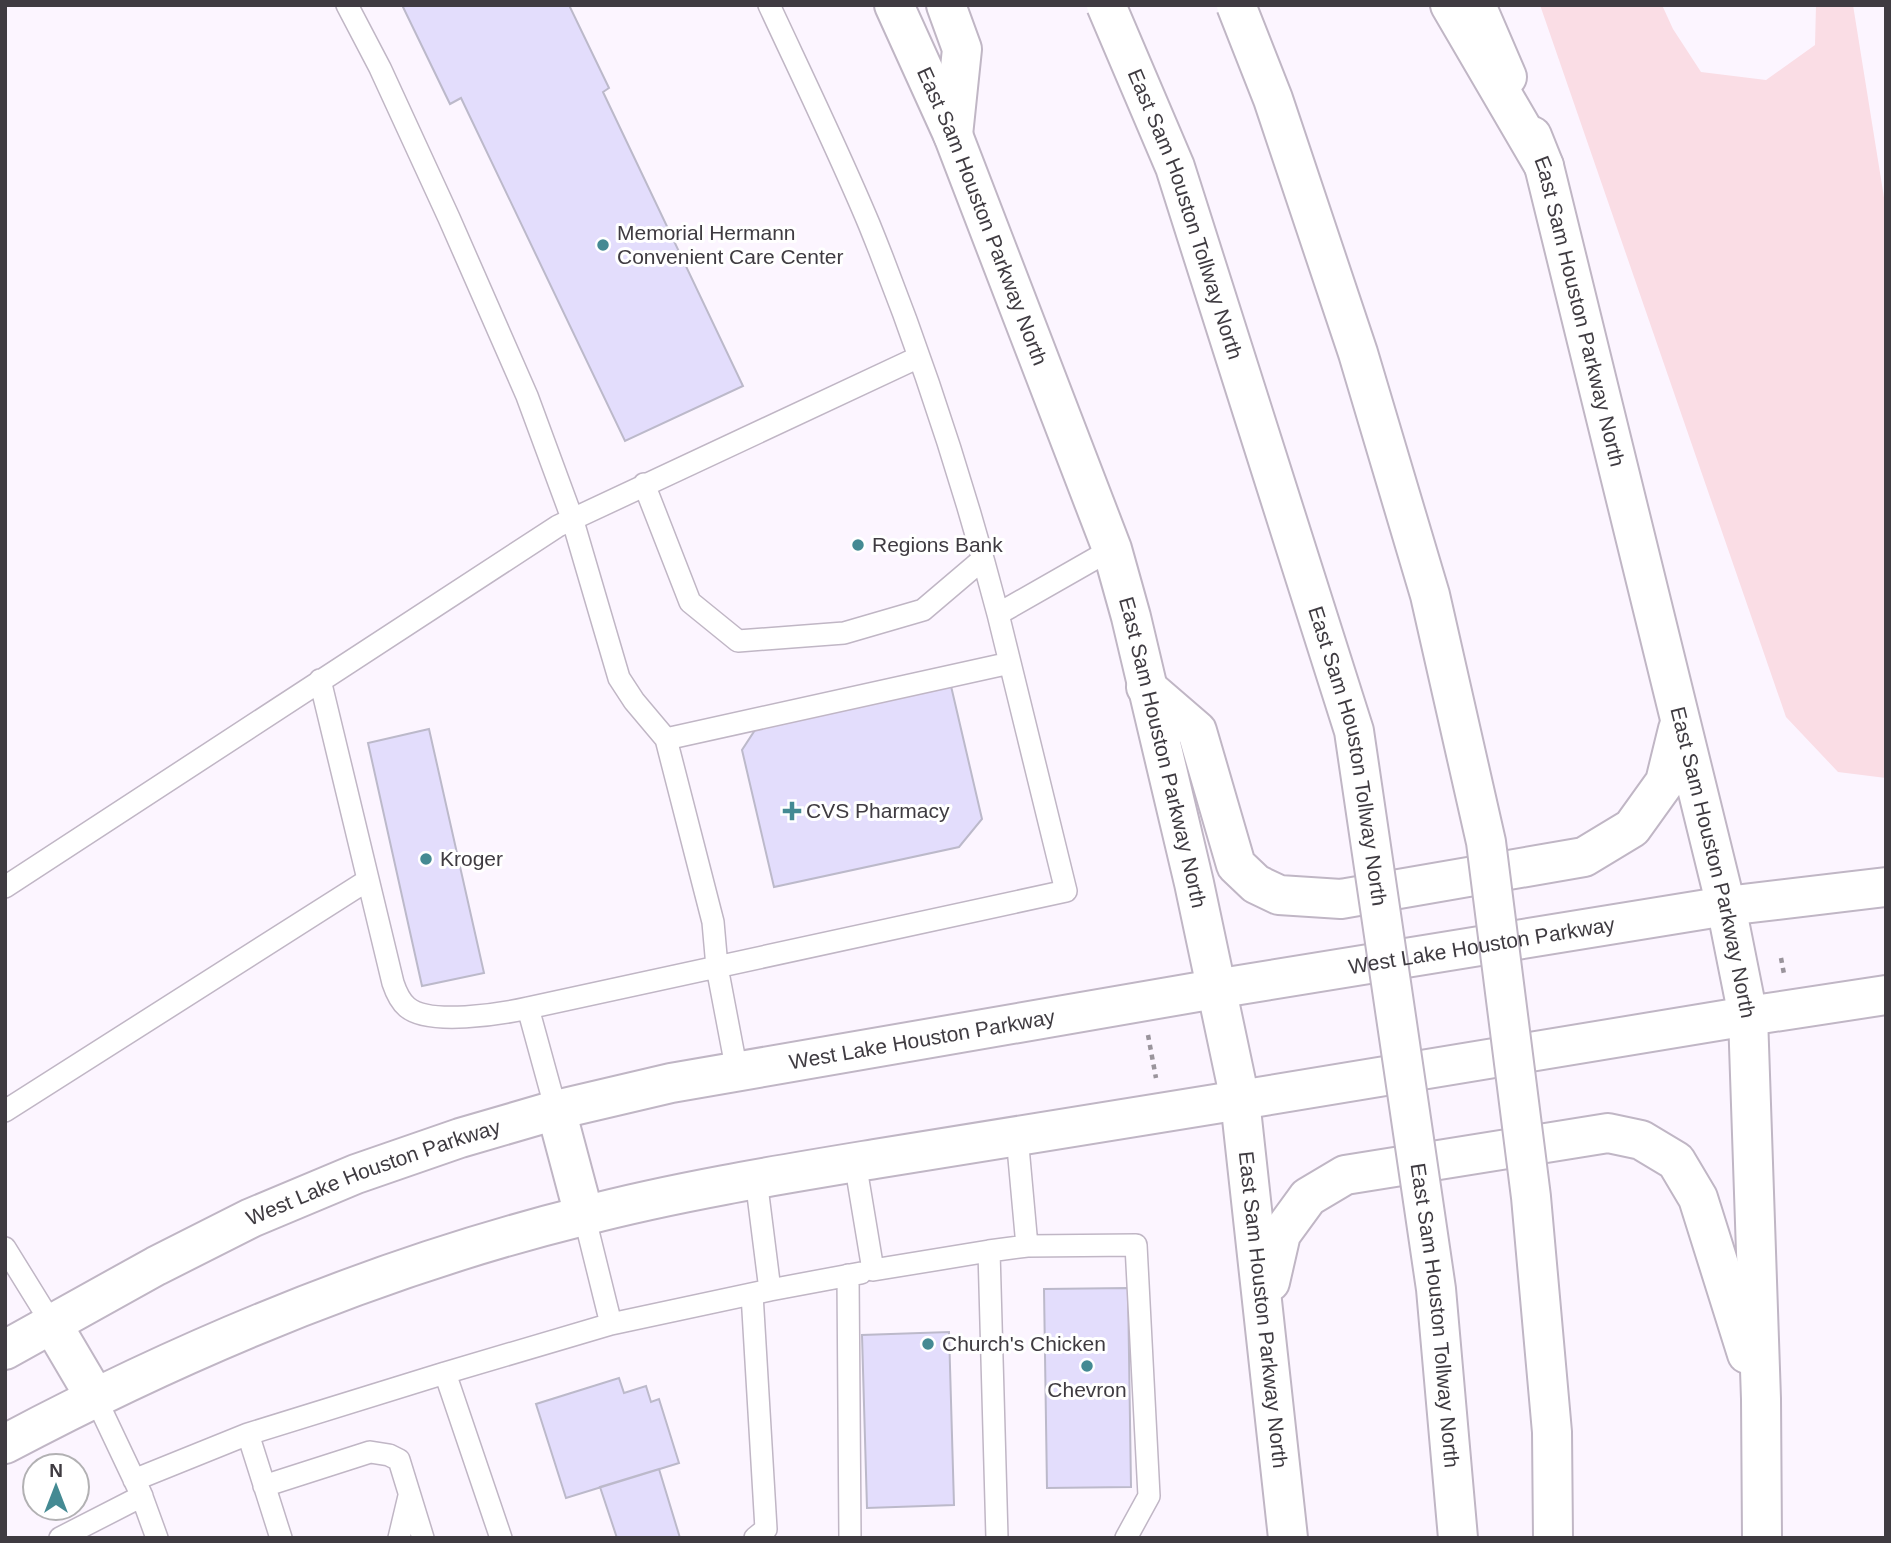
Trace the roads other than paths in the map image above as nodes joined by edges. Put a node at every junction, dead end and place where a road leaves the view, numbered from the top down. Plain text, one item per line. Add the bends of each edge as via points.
1 (347, 5) edge
2 (769, 5) edge
3 (894, 5) edge
4 (946, 5) edge
5 (1106, 5) edge
6 (1236, 5) edge
7 (1450, 5) edge
8 (1476, 5) edge
9 (953, 135) junction
10 (1544, 166) junction
11 (919, 357) junction
12 (644, 484) junction
13 (572, 518) junction
14 (1112, 549) junction
15 (983, 559) junction
16 (998, 614) junction
17 (1010, 663) junction
18 (320, 680) junction
19 (1146, 687) junction
20 (1680, 724) junction
21 (666, 739) junction
22 (368, 880) junction
23 (5, 887) edge
24 (1886, 887) edge
25 (1726, 906) junction
26 (717, 967) junction
27 (1215, 989) junction
28 (1886, 995) edge
29 (528, 1009) junction
30 (1748, 1016) junction
31 (737, 1072) junction
32 (1240, 1100) junction
33 (556, 1110) junction
34 (5, 1111) edge
35 (1017, 1136) junction
36 (855, 1162) junction
37 (756, 1180) junction
38 (584, 1215) junction
39 (1027, 1246) junction
40 (5, 1248) edge
41 (989, 1251) junction
42 (873, 1270) junction
43 (848, 1275) junction
44 (761, 1292) junction
45 (1264, 1313) junction
46 (52, 1324) junction
47 (611, 1324) junction
48 (5, 1350) edge
49 (445, 1373) junction
50 (95, 1397) junction
51 (1761, 1399) junction
52 (248, 1434) junction
53 (5, 1444) edge
54 (264, 1486) junction
55 (138, 1488) junction
56 (409, 1494) junction
57 (60, 1538) edge
58 (157, 1538) edge
59 (281, 1538) edge
60 (399, 1538) edge
61 (423, 1538) edge
62 (501, 1538) edge
63 (755, 1538) edge
64 (850, 1538) edge
65 (997, 1538) edge
66 (1126, 1538) edge
67 (1288, 1538) edge
68 (1458, 1538) edge
69 (1553, 1538) edge
70 (1762, 1538) edge

1 - 13 lane via 501,334
2 - 11 lane via 868,222
3 - 9 main road, East Sam Houston Parkway North
4 - 9 main road via 962,49
5 - 68 main road, East Sam Houston Tollway North, bridge via 1175,167 1354,731 1436,1289
6 - 69 main road, bridge via 1273,99 1362,366 1430,595 1486,842 1532,1210 1552,1432
7 - 10 main road
8 - 10 main road, East Sam Houston Parkway North
9 - 14 main road, East Sam Houston Parkway North
10 - 20 main road, East Sam Houston Parkway North
11 - 12 lane
11 - 15 lane
12 - 13 lane
12 - 15 lane via 690,602 738,641 844,633 923,610
13 - 18 lane
13 - 21 lane via 619,678
14 - 16 lane
14 - 19 main road, East Sam Houston Parkway North
15 - 16 lane
16 - 17 lane
17 - 21 lane
17 - 26 lane via 1066,891
18 - 22 lane
18 - 23 lane
19 - 20 main road via 1197,731 1236,865 1256,884 1279,895 1341,899 1584,858 1632,828 1665,782
19 - 27 main road, East Sam Houston Parkway North
20 - 25 main road, East Sam Houston Parkway North
21 - 26 lane via 713,922
22 - 29 lane via 393,983 407,1007 420,1014 458,1017
22 - 34 lane
24 - 25 main road, West Lake Houston Parkway
25 - 27 main road, West Lake Houston Parkway
25 - 30 main road, East Sam Houston Parkway North
26 - 29 lane
26 - 31 lane
27 - 31 main road, West Lake Houston Parkway
27 - 32 main road, East Sam Houston Parkway North
28 - 30 main road
29 - 33 lane
30 - 32 main road
30 - 51 main road, East Sam Houston Parkway North
31 - 33 main road, West Lake Houston Parkway
32 - 35 main road
32 - 45 main road, East Sam Houston Parkway North
33 - 38 main road
33 - 46 main road, West Lake Houston Parkway via 356,1174 251,1218
35 - 36 main road
35 - 39 lane
36 - 37 main road
36 - 42 lane
37 - 38 main road
37 - 44 lane
38 - 47 lane
38 - 50 main road via 472,1247 333,1296 181,1356
39 - 41 lane
39 - 66 lane via 1136,1245 1149,1496
40 - 46 lane
41 - 42 lane
41 - 65 lane
42 - 43 lane
43 - 44 lane
43 - 64 lane
44 - 47 lane
44 - 63 lane via 766,1529
45 - 51 main road via 1282,1234 1308,1196 1345,1175 1608,1133 1641,1140 1676,1161 1698,1198
45 - 67 main road, East Sam Houston Parkway North
46 - 48 main road, West Lake Houston Parkway
46 - 50 main road
47 - 49 lane
49 - 52 lane
49 - 62 lane
50 - 53 main road
50 - 55 lane
51 - 70 main road, East Sam Houston Parkway North
52 - 54 lane
52 - 55 lane
54 - 56 lane via 380,1452 399,1460
54 - 59 lane
55 - 57 lane
55 - 58 lane
56 - 60 lane
56 - 61 lane

